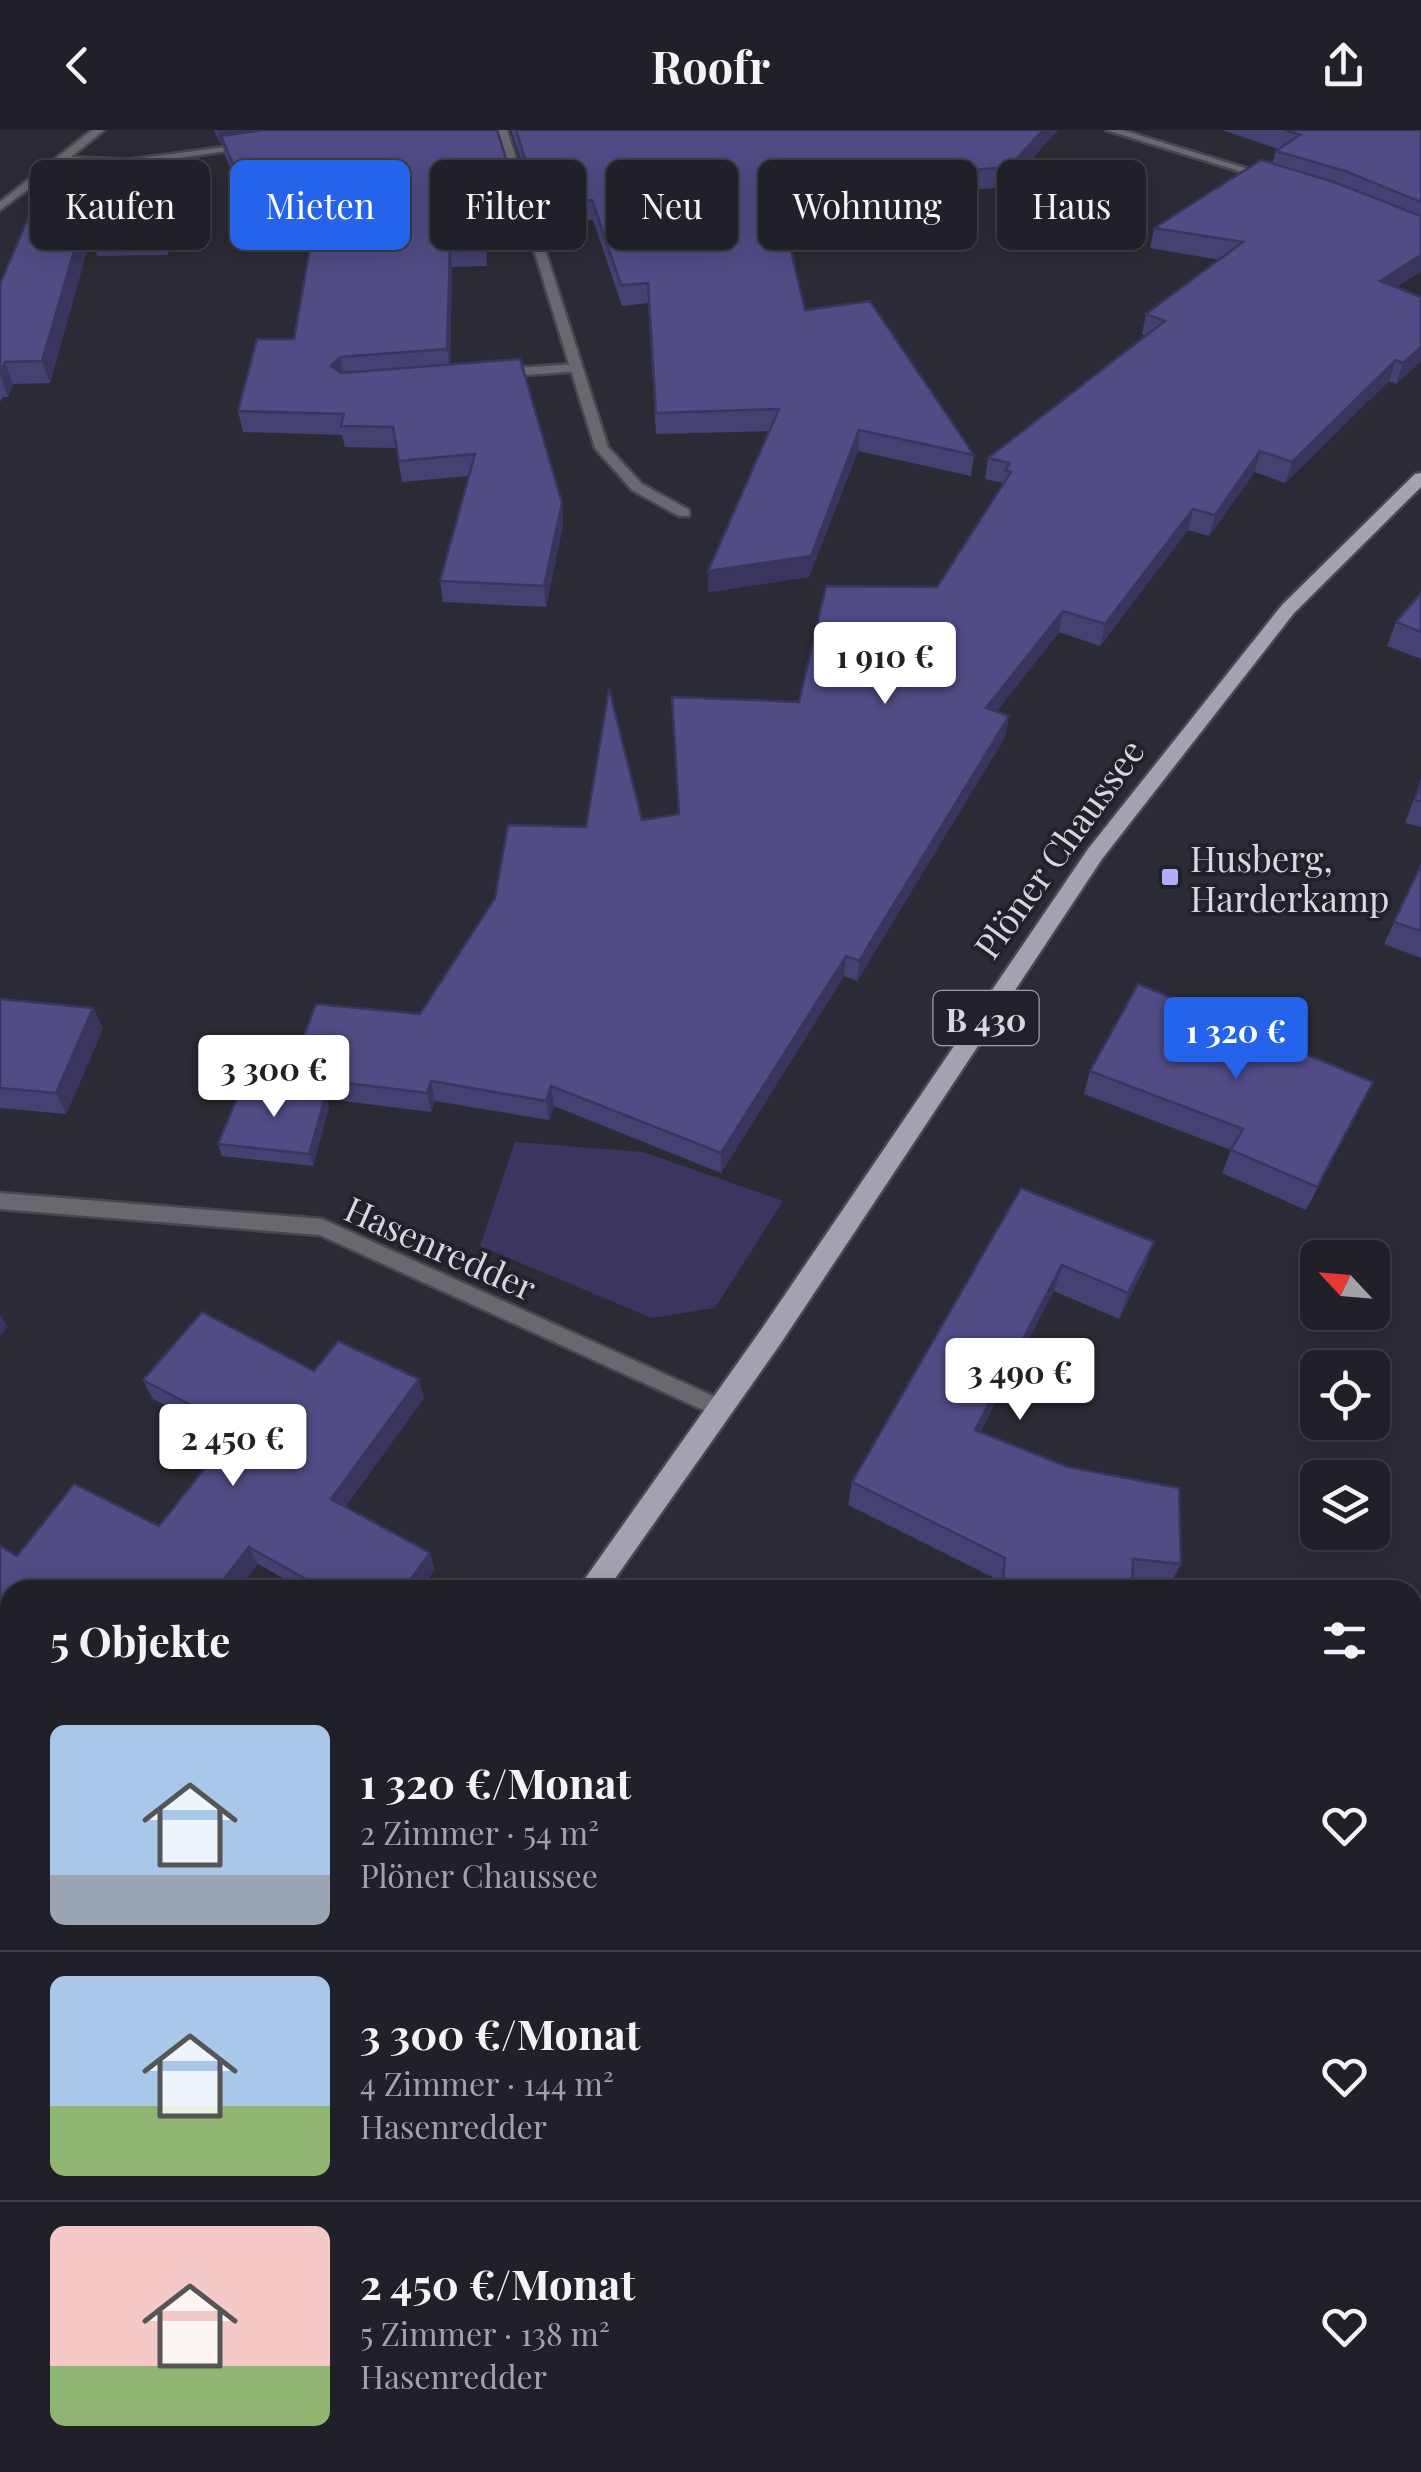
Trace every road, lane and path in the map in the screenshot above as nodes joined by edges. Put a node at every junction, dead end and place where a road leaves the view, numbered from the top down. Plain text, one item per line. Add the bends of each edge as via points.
1 (99, 130) edge
2 (502, 130) edge
3 (1111, 130) edge
4 (259, 145) edge
5 (65, 160) edge
6 (149, 160) edge
7 (1280, 181) edge
8 (30, 186) edge
9 (0, 208) edge
10 (577, 368) junction
11 (482, 375) edge
12 (1421, 478) edge
13 (684, 513) dead end
14 (0, 1201) edge
15 (719, 1408) junction
16 (599, 1580) edge

1 - 5 street
2 - 10 street
3 - 7 street
4 - 6 street
8 - 9 street
10 - 11 street
10 - 13 street via 602,448 637,487
12 - 15 main road, Plöner Chaussee / B 430 via 1288,608 1096,854
14 - 15 street, Hasenredder via 322,1228
15 - 16 main road, Plöner Chaussee / B 430

